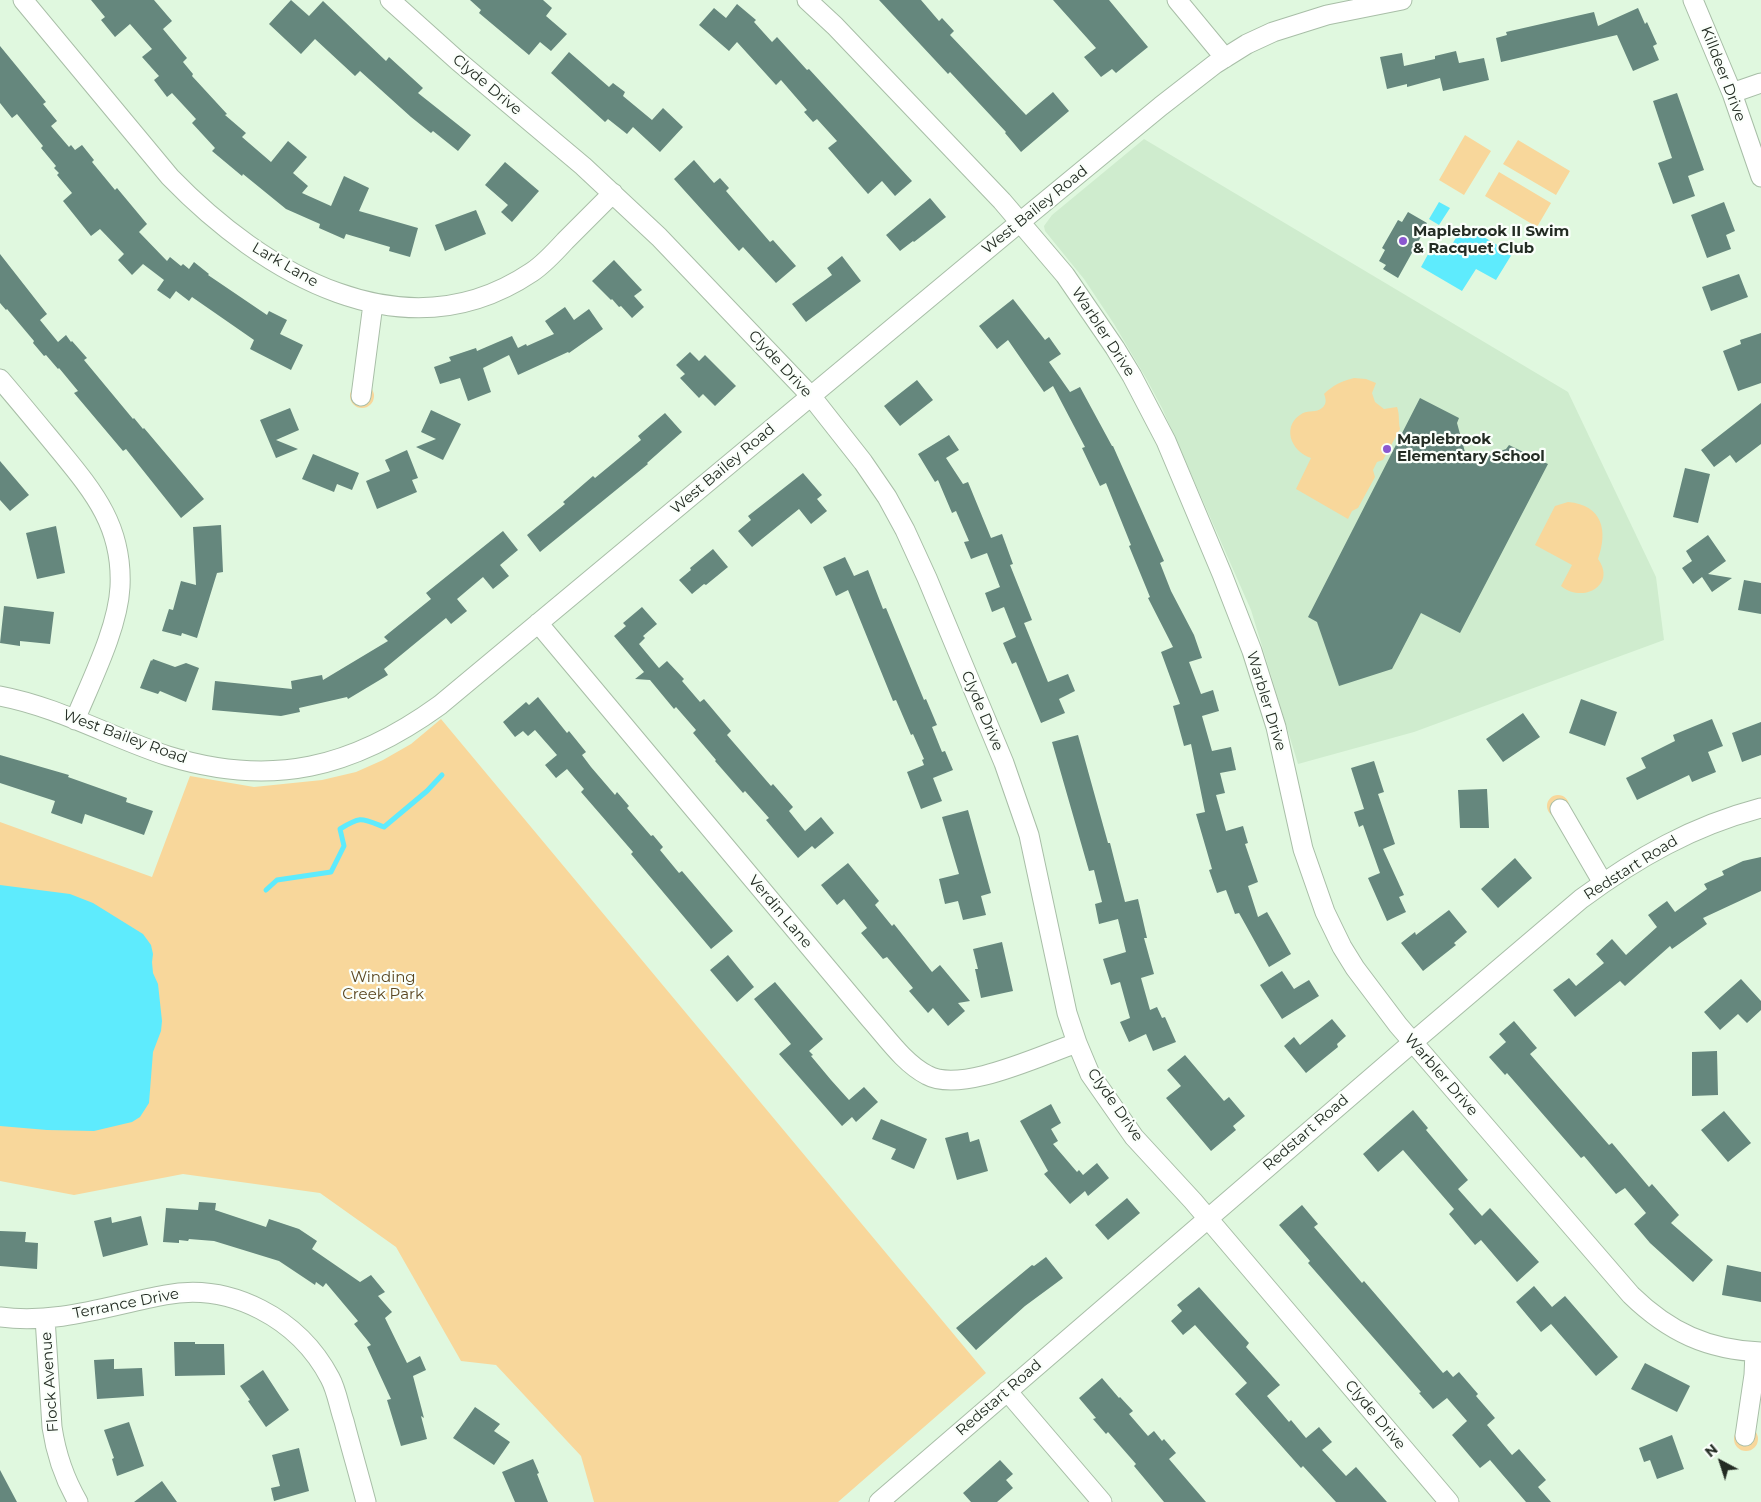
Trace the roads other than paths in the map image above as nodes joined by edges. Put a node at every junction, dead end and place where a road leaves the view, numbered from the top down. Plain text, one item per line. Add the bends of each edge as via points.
1 (23, 0) edge
2 (390, 0) edge
3 (807, 0) edge
4 (1177, 0) edge
5 (1402, 0) edge
6 (1693, 0) edge
7 (1225, 58) junction
8 (1761, 83) edge
9 (1732, 93) junction
10 (1761, 177) edge
11 (613, 193) junction
12 (1020, 222) junction
13 (373, 304) junction
14 (0, 379) edge
15 (361, 396) dead end
16 (811, 396) junction
17 (538, 623) junction
18 (0, 696) edge
19 (75, 720) junction
20 (1761, 808) edge
21 (1560, 809) dead end
22 (1603, 883) junction
23 (1413, 1042) junction
24 (1077, 1043) junction
25 (1207, 1219) junction
26 (0, 1317) edge
27 (45, 1318) junction
28 (1758, 1352) edge
29 (1007, 1391) junction
30 (1745, 1436) dead end
31 (78, 1502) edge
32 (366, 1502) edge
33 (879, 1502) edge
34 (1102, 1502) edge
35 (1449, 1502) edge

1 - 13 street, Lark Lane via 170,177 201,206 242,240 294,272 338,294
2 - 11 street, Clyde Drive
3 - 12 street, Warbler Drive
4 - 7 street
5 - 7 street, West Bailey Road via 1294,25 1264,36
6 - 9 street, Killdeer Drive
7 - 12 street, West Bailey Road
8 - 9 street
9 - 10 street, Killdeer Drive
11 - 13 street, Lark Lane via 533,272 495,291 442,307 400,308
11 - 16 street, Clyde Drive
12 - 16 street, West Bailey Road
12 - 23 street, Warbler Drive via 1084,300 1132,376 1166,441 1265,688 1303,849 1325,912 1354,968
13 - 15 street
14 - 19 street via 88,484 107,516 118,555 120,588 114,617
16 - 17 street, West Bailey Road
16 - 24 street, Clyde Drive via 863,462 904,530 1004,763 1029,834 1067,1012
17 - 19 street, West Bailey Road via 413,724 361,751 304,768 256,771 215,768 168,755
17 - 24 street, Verdin Lane via 870,1019 915,1067 937,1079 972,1078 1004,1070
18 - 19 street, West Bailey Road
20 - 22 street, Redstart Road via 1676,838
21 - 22 street
22 - 23 street, Redstart Road
23 - 25 street, Redstart Road
23 - 28 street, Warbler Drive via 1644,1308 1664,1324 1701,1341
24 - 25 street, Clyde Drive via 1090,1074 1123,1122
25 - 29 street, Redstart Road
25 - 35 street, Clyde Drive
26 - 27 street, Terrance Drive
27 - 31 street, Flock Avenue via 52,1427 61,1467
27 - 32 street, Terrance Drive via 184,1292 234,1298 274,1317 307,1344 330,1379
28 - 30 street
29 - 33 street, Redstart Road
29 - 34 street

